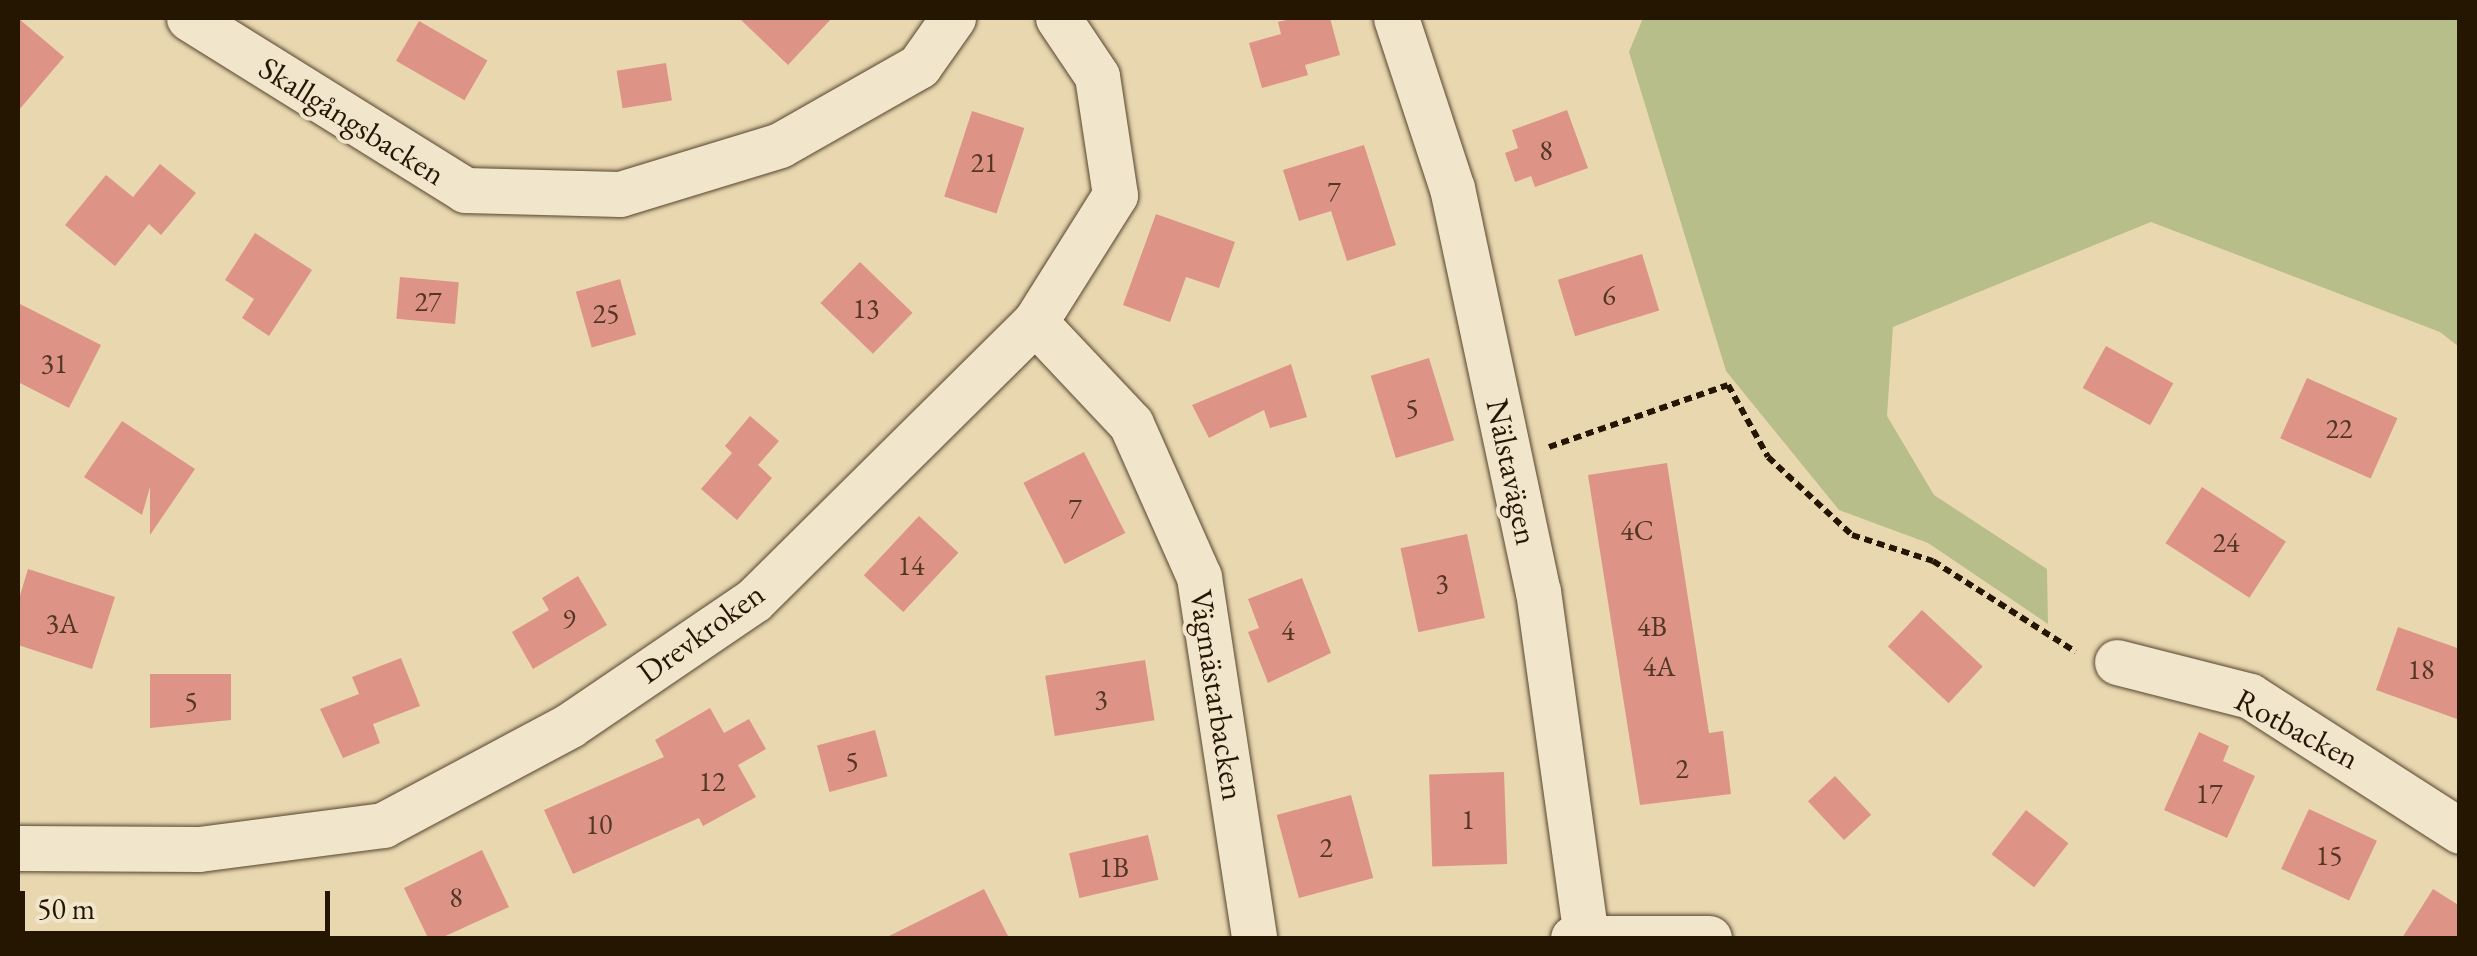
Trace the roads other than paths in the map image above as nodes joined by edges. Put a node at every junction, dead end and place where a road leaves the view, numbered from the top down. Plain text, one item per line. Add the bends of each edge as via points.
1 (190, 18) edge
2 (952, 18) edge
3 (1058, 18) edge
4 (1396, 18) edge
5 (1035, 322) junction
6 (2117, 662) road end
7 (2460, 831) edge
8 (18, 848) edge
9 (1580, 937) edge
10 (1254, 938) edge
11 (1709, 938) edge

1 - 2 street, Skallgångsbacken via 465,190 620,194 780,145 919,66
3 - 5 street, Drevkroken via 1097,76 1115,195
4 - 9 street, Nälstavägen via 1452,188 1538,590
5 - 8 street, Drevkroken via 754,600 570,725 382,825 200,849
5 - 10 street, Vägmästarbacken via 1131,424 1199,577
6 - 7 street, Rotbacken via 2250,696
9 - 11 street

